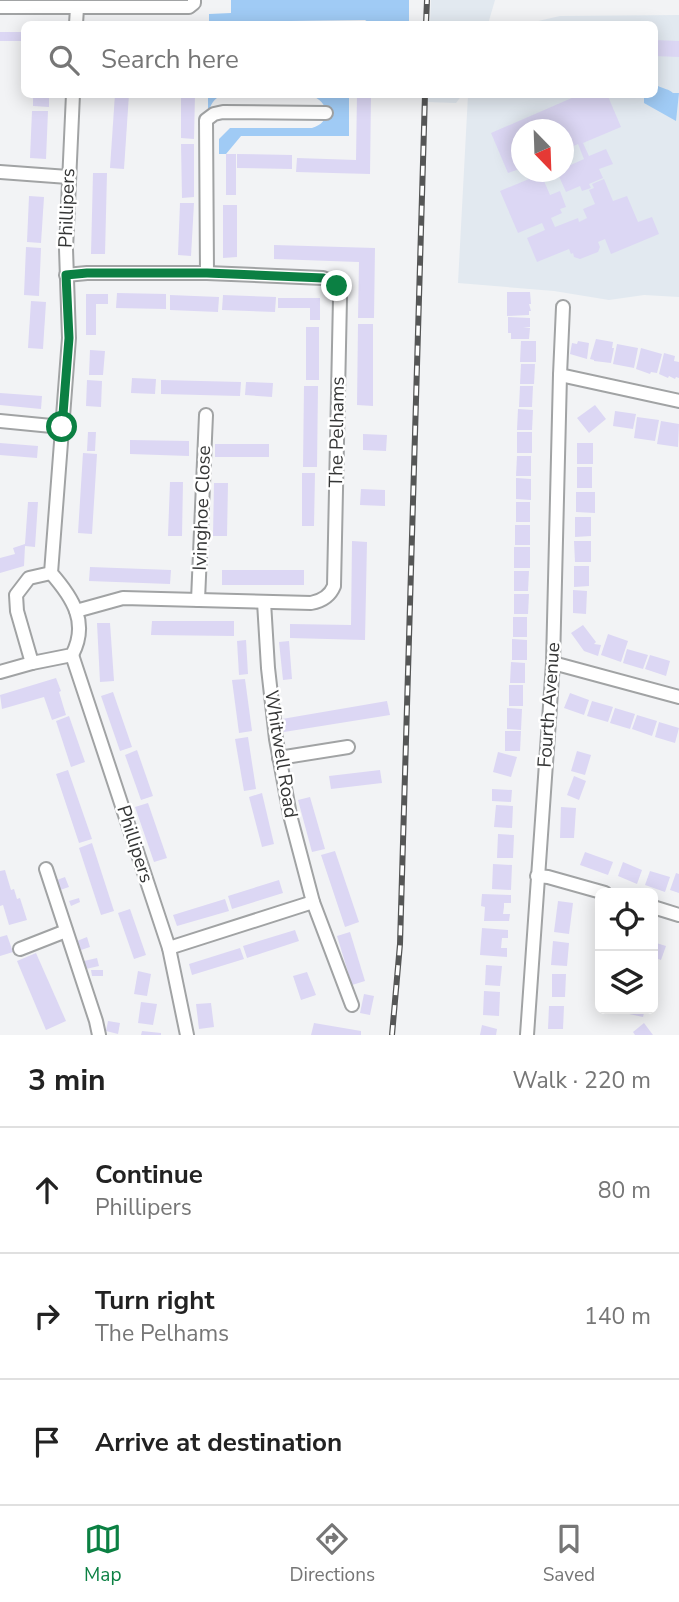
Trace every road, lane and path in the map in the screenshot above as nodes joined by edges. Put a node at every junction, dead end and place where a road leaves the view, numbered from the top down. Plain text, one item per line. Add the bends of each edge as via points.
1 (194, 2) edge
2 (18, 4) edge
3 (0, 7) edge
4 (77, 8) junction
5 (76, 21) edge
6 (72, 98) edge
7 (326, 113) dead end
8 (0, 172) edge
9 (68, 177) junction
10 (207, 273) junction
11 (66, 275) junction
12 (563, 307) dead end
13 (560, 375) junction
14 (679, 401) edge
15 (206, 415) dead end
16 (0, 421) edge
17 (62, 427) junction
18 (51, 573) junction
19 (198, 600) junction
20 (264, 602) junction
21 (76, 611) junction
22 (72, 655) junction
23 (32, 663) junction
24 (553, 663) junction
25 (0, 672) edge
26 (679, 697) edge
27 (348, 747) dead end
28 (279, 758) junction
29 (46, 869) dead end
30 (537, 876) junction
31 (595, 890) edge
32 (313, 902) junction
33 (658, 909) edge
34 (679, 915) edge
35 (66, 931) junction
36 (169, 947) junction
37 (20, 949) dead end
38 (352, 1005) dead end
39 (99, 1035) edge
40 (187, 1035) edge
41 (527, 1035) edge

1 - 4 street via 189,7
2 - 3 street
2 - 4 street
4 - 5 street
6 - 9 street, Phillipers
7 - 10 street via 223,112 206,120
8 - 9 street
9 - 11 street, Phillipers
10 - 11 street, The Pelhams
10 - 20 street, The Pelhams via 323,278 337,286 340,298 334,586 311,603
11 - 17 street, Phillipers via 69,338
12 - 13 street, Fourth Avenue
13 - 14 street
13 - 24 street, Fourth Avenue
15 - 19 street, Ivinghoe Close
16 - 17 street
17 - 18 street, Phillipers
18 - 21 street, Phillipers
18 - 23 street via 29,578 16,595
19 - 20 street, The Pelhams
19 - 21 street, The Pelhams via 123,598
20 - 28 street, Whitwell Road
21 - 22 street, Phillipers via 80,631
22 - 23 street
22 - 36 street, Phillipers
23 - 25 street
24 - 26 street
24 - 30 street, Fourth Avenue
27 - 28 street
28 - 32 street, Whitwell Road
29 - 35 street
30 - 31 street
30 - 41 street, Fourth Avenue
32 - 36 street
32 - 38 street, Whitwell Road
33 - 34 street
35 - 37 street
35 - 39 street
36 - 40 street, Phillipers

